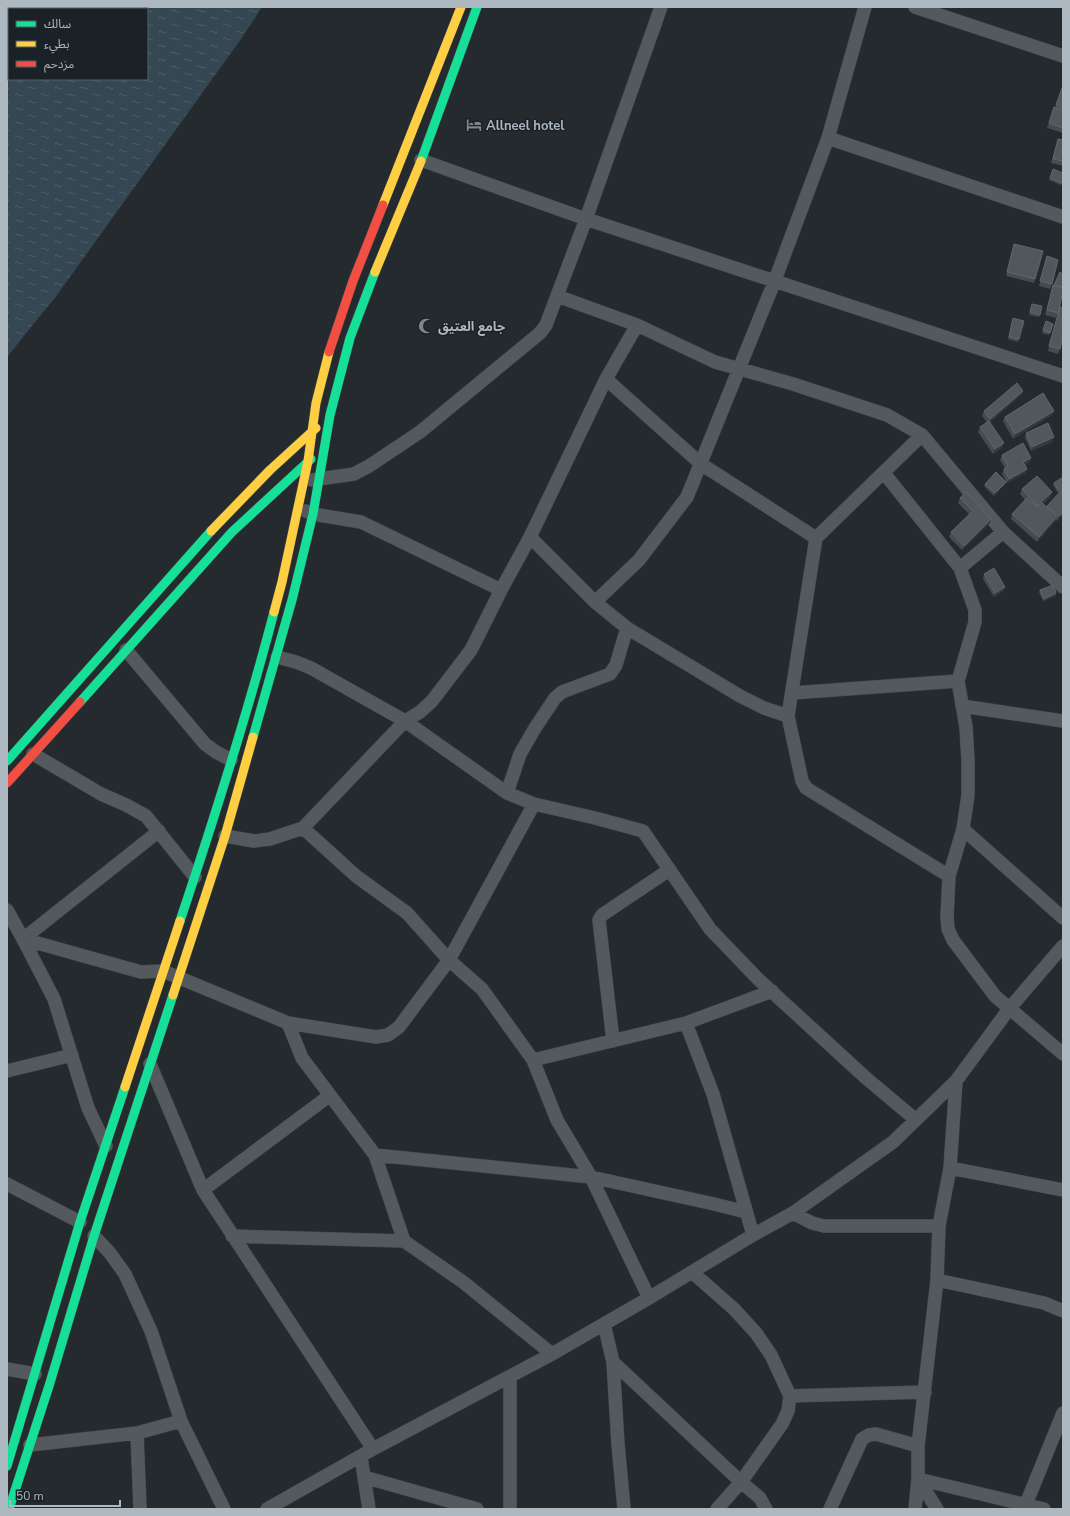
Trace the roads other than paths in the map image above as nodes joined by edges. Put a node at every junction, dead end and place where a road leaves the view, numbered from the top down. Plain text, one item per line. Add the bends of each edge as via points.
1 (461, 7) edge
2 (477, 7) edge
3 (661, 7) edge
4 (865, 7) edge
5 (915, 7) edge
6 (1063, 56) edge
7 (828, 138) junction
8 (421, 160) junction
9 (1063, 217) edge
10 (586, 219) junction
11 (775, 280) junction
12 (557, 296) junction
13 (637, 325) junction
14 (740, 370) junction
15 (1063, 376) edge
16 (606, 379) junction
17 (330, 415) junction
18 (312, 432) junction
19 (922, 435) junction
20 (325, 448) junction
21 (308, 461) junction
22 (701, 464) junction
23 (884, 473) junction
24 (320, 479) junction
25 (304, 481) junction
26 (265, 502) junction
27 (289, 504) junction
28 (313, 514) junction
29 (1003, 532) junction
30 (530, 537) junction
31 (816, 538) junction
32 (960, 568) junction
33 (1063, 587) edge
34 (501, 590) junction
35 (596, 602) junction
36 (627, 628) junction
37 (126, 650) junction
38 (277, 657) junction
39 (958, 681) junction
40 (792, 693) junction
41 (962, 706) junction
42 (788, 716) junction
43 (1063, 720) edge
44 (405, 721) junction
45 (33, 754) junction
46 (231, 760) junction
47 (7, 761) edge
48 (7, 783) edge
49 (507, 793) junction
50 (534, 804) junction
51 (303, 828) junction
52 (963, 829) junction
53 (159, 831) junction
54 (225, 836) junction
55 (669, 870) junction
56 (948, 876) junction
57 (195, 877) junction
58 (7, 910) edge
59 (1063, 918) edge
60 (23, 939) junction
61 (1063, 946) edge
62 (450, 960) junction
63 (163, 971) junction
64 (180, 977) junction
65 (772, 991) junction
66 (1009, 1009) junction
67 (288, 1023) junction
68 (686, 1023) junction
69 (613, 1041) junction
70 (1063, 1054) edge
71 (72, 1055) junction
72 (533, 1060) junction
73 (150, 1064) junction
74 (10, 1067) edge
75 (956, 1081) junction
76 (329, 1096) junction
77 (916, 1120) junction
78 (106, 1146) junction
79 (375, 1155) junction
80 (950, 1168) junction
81 (591, 1177) junction
82 (7, 1184) edge
83 (203, 1190) junction
84 (1063, 1190) edge
85 (746, 1212) junction
86 (792, 1213) junction
87 (80, 1222) junction
88 (939, 1226) junction
89 (753, 1234) junction
90 (94, 1236) junction
91 (232, 1236) junction
92 (404, 1241) junction
93 (692, 1272) junction
94 (937, 1280) junction
95 (649, 1298) junction
96 (1063, 1311) edge
97 (604, 1324) junction
98 (552, 1354) junction
99 (614, 1362) junction
100 (7, 1369) edge
101 (35, 1374) junction
102 (510, 1377) junction
103 (925, 1392) junction
104 (790, 1396) junction
105 (1063, 1413) edge
106 (181, 1421) junction
107 (137, 1433) junction
108 (30, 1445) junction
109 (918, 1446) junction
110 (10, 1449) edge
111 (373, 1449) junction
112 (361, 1457) junction
113 (7, 1466) edge
114 (364, 1477) junction
115 (918, 1479) junction
116 (741, 1482) junction
117 (1026, 1504) junction
118 (9, 1509) edge
119 (140, 1509) edge
120 (224, 1509) edge
121 (268, 1509) edge
122 (369, 1509) edge
123 (477, 1509) edge
124 (510, 1509) edge
125 (624, 1509) edge
126 (717, 1509) edge
127 (766, 1509) edge
128 (830, 1509) edge
129 (915, 1509) edge
130 (937, 1509) edge
131 (1044, 1509) edge

1 - 18 main road via 353,281 330,348 316,403
2 - 8 main road
3 - 10 street
4 - 7 street
5 - 6 street
7 - 9 street
7 - 11 street
8 - 10 street
8 - 17 main road via 362,304 350,338
10 - 11 street
10 - 12 street
11 - 14 street
11 - 15 street
12 - 13 street
12 - 24 street via 546,326 540,333 420,432 354,474
13 - 14 street via 715,362
13 - 16 street
14 - 19 street via 887,414
14 - 22 street
16 - 22 street
16 - 30 street
17 - 18 main road
17 - 20 main road
18 - 21 main road
18 - 47 main road via 214,526
19 - 23 street
19 - 29 street
20 - 21 main road
20 - 24 main road
21 - 25 main road
21 - 26 main road
22 - 31 street
22 - 35 street via 687,497 666,526 639,560
23 - 31 street
23 - 32 street
24 - 25 street
24 - 28 main road
25 - 27 main road
26 - 27 main road
26 - 37 main road via 232,532
27 - 28 street
27 - 46 main road via 263,655
28 - 34 street via 361,522
28 - 38 main road
29 - 32 street
29 - 33 street
30 - 34 street
30 - 35 street
31 - 40 street
32 - 39 street via 975,610 975,622
34 - 44 street via 471,650 432,701
35 - 36 street
36 - 42 street via 740,696
36 - 49 street via 616,666 610,674 562,692 555,698 520,754
37 - 45 main road
37 - 46 street via 205,744
38 - 44 street via 311,668
38 - 54 main road
39 - 40 street
39 - 41 street
40 - 42 street
41 - 43 street
41 - 52 street via 968,761 968,795
42 - 56 street via 802,781 806,788
44 - 49 street
44 - 51 street
45 - 48 main road
45 - 53 street via 101,794 146,816
46 - 57 main road
49 - 50 street
50 - 55 street via 643,831
50 - 62 street
51 - 54 street via 270,839 254,841
51 - 62 street via 356,876 406,913
52 - 56 street
52 - 59 street
53 - 57 street
53 - 60 street
54 - 64 main road
55 - 65 street via 710,929
55 - 69 street via 602,915 599,920
56 - 66 street via 947,917 948,929 953,940 995,996
57 - 63 main road
58 - 60 street
60 - 63 street via 141,972
60 - 71 street via 54,999
61 - 66 street
62 - 67 street via 399,1027 388,1035 376,1037
62 - 72 street via 482,989
63 - 64 street
63 - 78 main road
64 - 67 street
64 - 73 main road
65 - 68 street
65 - 77 street via 866,1078
66 - 70 street
66 - 75 street
67 - 76 street via 302,1058
68 - 69 street
68 - 85 street via 713,1094
69 - 72 street
71 - 74 street
71 - 78 street via 88,1108
72 - 81 street via 557,1120
73 - 83 street
73 - 90 main road
75 - 77 street
75 - 80 street
76 - 79 street
76 - 83 street
77 - 86 street via 893,1142
78 - 87 main road
79 - 81 street
79 - 92 street
80 - 84 street
80 - 88 street
81 - 85 street
81 - 95 street
82 - 87 street
83 - 91 street
85 - 89 street
86 - 88 street via 824,1226
86 - 89 street
87 - 101 main road
88 - 94 street
89 - 93 street
90 - 106 street via 110,1253 128,1281 151,1331
90 - 108 main road
91 - 92 street
91 - 111 street
92 - 98 street via 463,1282
93 - 95 street
93 - 104 street via 756,1332
94 - 96 street via 1044,1302
94 - 103 street
95 - 97 street
97 - 98 street
97 - 99 street
98 - 102 street
99 - 116 street
99 - 125 street
100 - 101 street
101 - 110 main road
102 - 111 street
102 - 124 street
103 - 104 street
103 - 109 street
104 - 116 street via 788,1411 782,1424
105 - 117 street
106 - 107 street
106 - 120 street
107 - 108 street
107 - 119 street
108 - 118 main road
109 - 115 street
109 - 128 street via 876,1434 862,1439
110 - 113 main road
111 - 112 street
112 - 114 street
112 - 121 street
114 - 122 street
114 - 123 street
115 - 117 street
115 - 129 street
115 - 130 street
116 - 126 street
116 - 127 street via 760,1498
117 - 131 street

